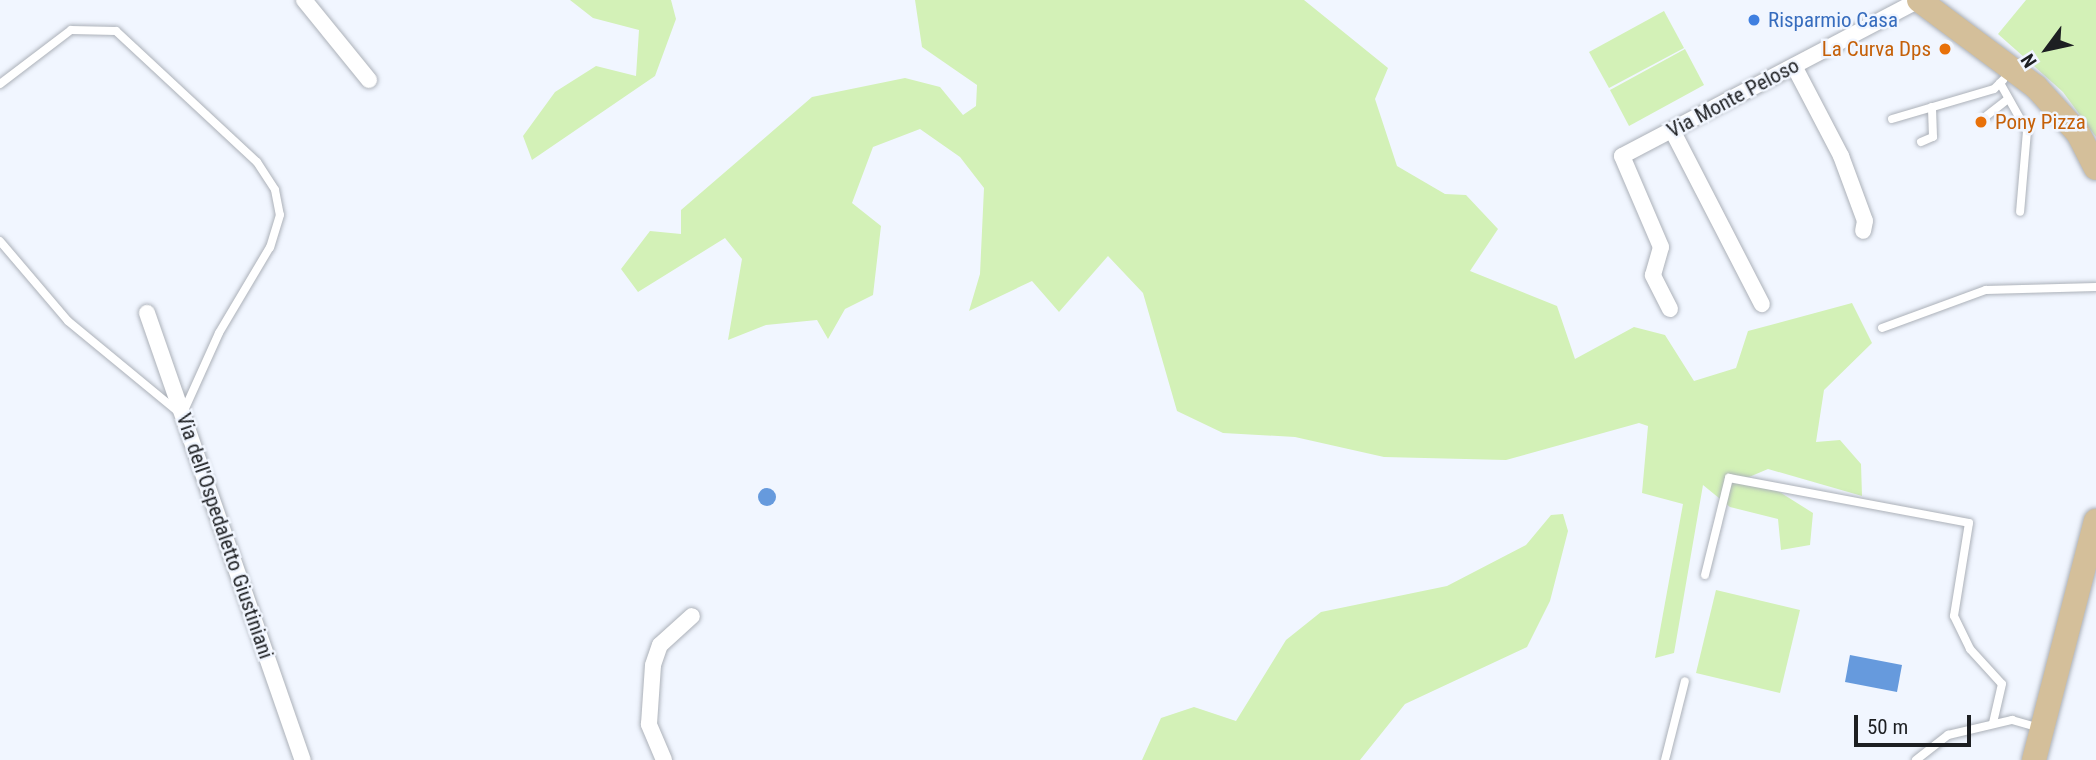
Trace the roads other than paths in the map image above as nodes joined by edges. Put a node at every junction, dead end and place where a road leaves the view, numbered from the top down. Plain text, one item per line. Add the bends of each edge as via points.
1 (304, 0) edge
2 (1919, 0) edge
3 (1794, 66) junction
4 (2008, 76) junction
5 (1, 80) edge
6 (369, 80) dead end
7 (2008, 99) junction
8 (1932, 107) junction
9 (1985, 117) dead end
10 (1892, 119) dead end
11 (1672, 130) junction
12 (1921, 142) dead end
13 (2096, 168) edge
14 (2020, 212) dead end
15 (1863, 231) dead end
16 (0, 241) edge
17 (2096, 287) edge
18 (1762, 304) dead end
19 (1670, 309) dead end
20 (147, 313) dead end
21 (1882, 328) dead end
22 (181, 415) junction
23 (2096, 521) edge
24 (1706, 575) dead end
25 (692, 616) dead end
26 (1685, 681) dead end
27 (1993, 723) junction
28 (2043, 728) junction
29 (303, 760) edge
30 (664, 760) edge
31 (1665, 760) edge
32 (1916, 760) edge
33 (2034, 760) edge

1 - 6 street
2 - 3 street, Via Monte Peloso
2 - 4 main road
3 - 11 street, Via Monte Peloso
3 - 15 street via 1841,156 1865,221
4 - 7 lane
4 - 8 lane
4 - 13 main road via 2067,119
5 - 22 lane via 71,30 116,31 272,181 279,206 274,239
7 - 9 lane
7 - 14 lane via 2029,145
8 - 10 lane
8 - 12 lane via 1933,137
11 - 18 street
11 - 19 street, Via Monte Peloso via 1622,156 1661,247 1653,275
16 - 22 lane via 68,321
17 - 21 lane via 1986,290
20 - 22 street, Via dell'Ospedaletto Giustiniani
22 - 29 street, Via dell'Ospedaletto Giustiniani
23 - 28 main road
24 - 27 lane via 1729,478 1969,523 1954,616 1970,649 2002,684
25 - 30 street via 660,645 653,665 649,724
26 - 31 lane
27 - 28 lane via 2012,720
27 - 32 lane via 1933,742
28 - 33 main road

